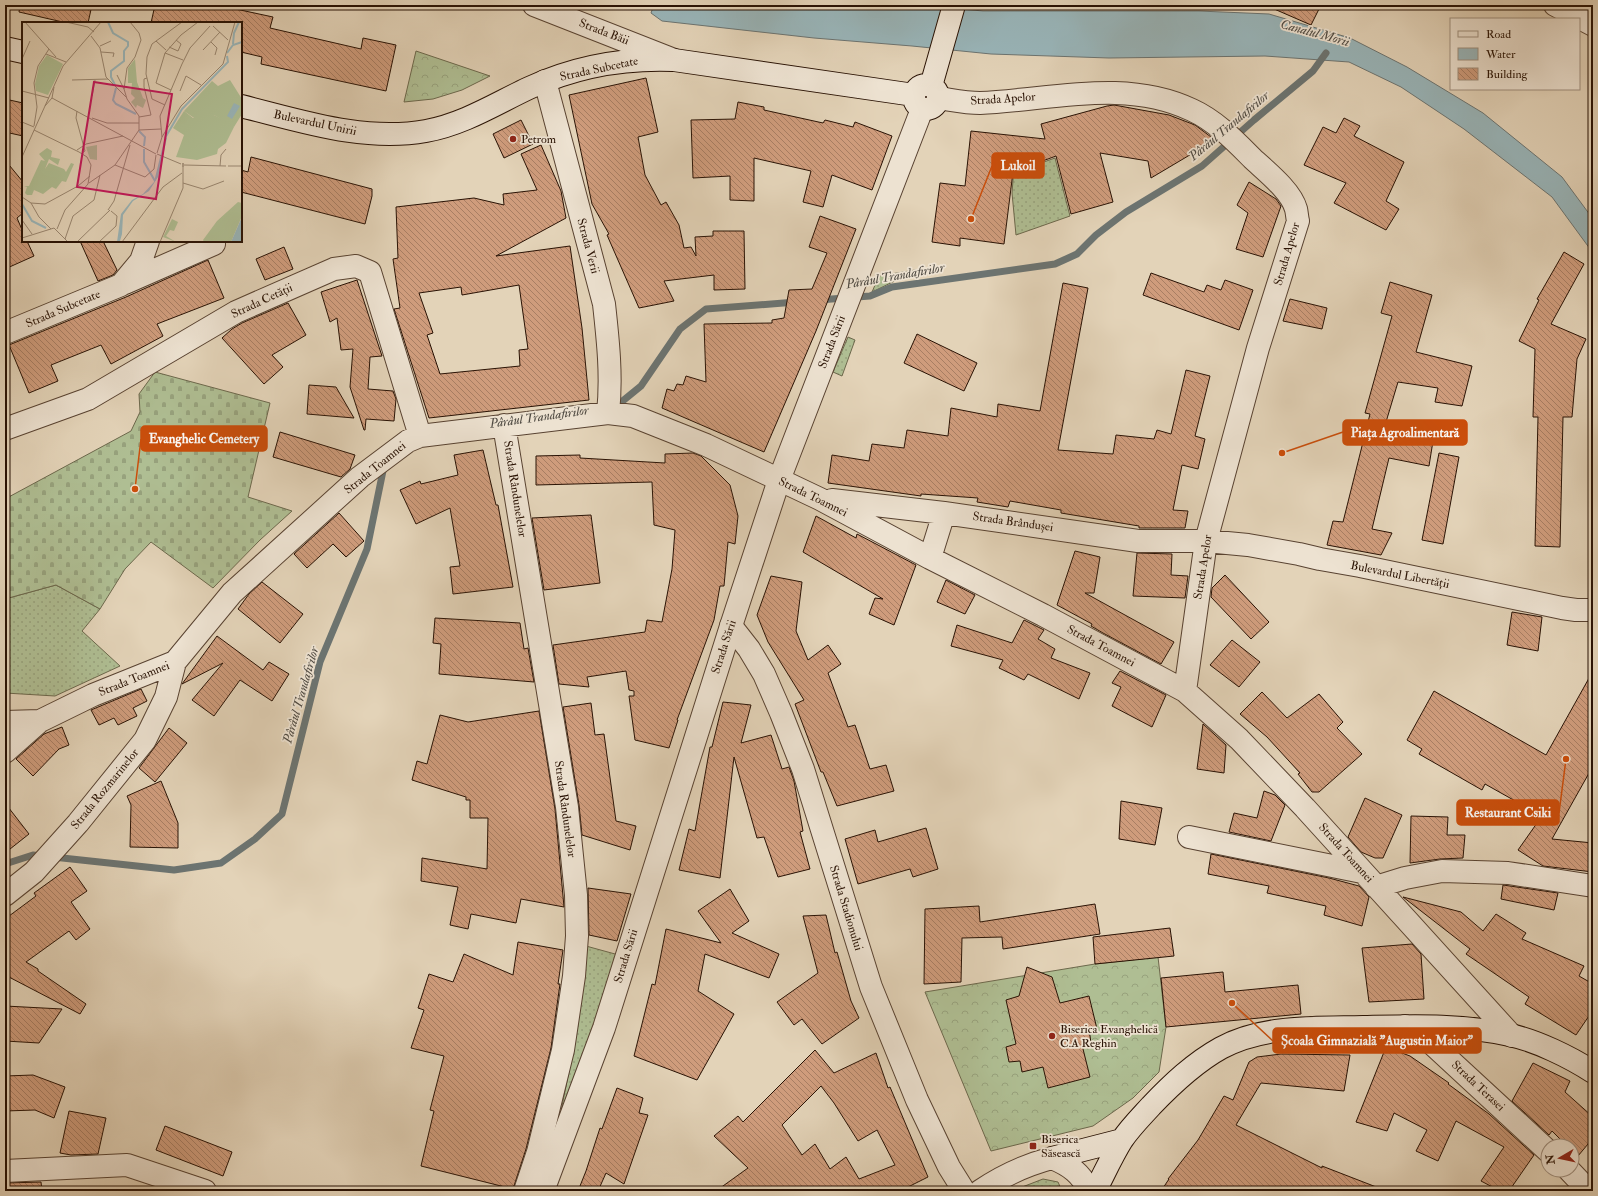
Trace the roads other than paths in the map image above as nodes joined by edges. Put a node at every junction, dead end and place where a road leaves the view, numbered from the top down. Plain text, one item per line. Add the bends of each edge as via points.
1 (534, 5) edge
2 (954, 5) edge
3 (1554, 5) edge
4 (1579, 18) edge
5 (1580, 18) edge
6 (1593, 25) edge
7 (5, 48) edge
8 (22, 52) edge
9 (674, 60) junction
10 (545, 81) junction
11 (926, 97) junction
12 (242, 106) edge
13 (390, 134) joint
14 (148, 242) edge
15 (214, 244) dead end
16 (121, 285) junction
17 (5, 333) edge
18 (608, 413) junction
19 (5, 429) edge
20 (506, 434) junction
21 (420, 436) junction
22 (779, 480) junction
23 (820, 499) junction
24 (944, 513) junction
25 (1206, 541) junction
26 (930, 558) junction
27 (1593, 610) edge
28 (731, 626) junction
29 (175, 662) junction
30 (1185, 691) junction
31 (40, 721) junction
32 (5, 722) edge
33 (5, 752) edge
34 (1190, 837) dead end
35 (1369, 879) junction
36 (1593, 886) edge
37 (5, 895) edge
38 (1405, 1026) junction
39 (1512, 1036) junction
40 (1593, 1072) edge
41 (1122, 1140) junction
42 (1540, 1144) edge
43 (1052, 1158) junction
44 (5, 1171) edge
45 (1577, 1178) edge
46 (205, 1191) edge
47 (525, 1191) edge
48 (542, 1191) edge
49 (964, 1191) edge
50 (980, 1191) edge
51 (1090, 1191) edge
52 (1095, 1191) edge
53 (1589, 1191) edge

1 - 9 street, Strada Băii
2 - 11 street, Strada Sării
3 - 4 street
5 - 6 street
7 - 8 street
9 - 10 street, Strada Subcetate via 621,62
9 - 11 street, Strada Subcetate
10 - 13 street, Strada Subcetate via 462,121 425,131
10 - 18 street, Strada Verii via 604,304 608,338
11 - 22 street, Strada Sării
11 - 25 street, Strada Apelor via 979,103 1105,92 1152,96 1193,110 1219,127 1290,197 1298,221 1258,348
12 - 13 street, Bulevardul Unirii via 337,130
14 - 16 street, Strada Subcetate via 141,261
15 - 16 street, Strada Subcetate
16 - 17 street, Strada Subcetate
18 - 20 street, Strada Toamnei
18 - 22 street, Strada Toamnei via 633,416 706,445
19 - 21 street, Strada Cetății via 88,399 236,312 334,269 356,266 370,272
20 - 21 street, Strada Toamnei
20 - 47 street, Strada Rândunelelor via 567,807 576,895 577,936 574,976 564,1050 538,1152
21 - 29 street, Strada Toamnei via 408,441 360,477 232,593
22 - 23 street, Strada Toamnei
22 - 28 street, Strada Sării
23 - 24 street, Strada Brândușei
23 - 26 street, Strada Toamnei
24 - 25 street, Strada Brândușei via 1138,541
24 - 26 street
25 - 27 street, Bulevardul Libertății via 1248,545 1562,608
25 - 30 street, Strada Apelor
26 - 30 street, Strada Toamnei
28 - 48 street, Strada Sării via 604,1028
28 - 49 street, Strada Stadionului via 757,661 781,714 803,769 871,987 917,1100 949,1167
29 - 31 street, Strada Toamnei via 93,695
29 - 37 street, Strada Rozmarinelor via 166,697 145,740 78,823 34,872
30 - 35 street, Strada Toamnei via 1239,739
31 - 32 street, Strada Toamnei
31 - 33 street, Strada Toamnei
34 - 35 street
35 - 36 street via 1405,878 1442,871 1508,873
35 - 39 street, Strada Toamnei
38 - 39 street via 1484,1030
38 - 41 street via 1271,1032 1221,1048 1174,1082 1136,1121
38 - 42 street, Strada Terasei via 1430,1042
39 - 40 street via 1537,1044
41 - 43 street
41 - 52 street
43 - 50 street via 1022,1168
43 - 51 street via 1068,1165
44 - 46 street via 127,1165
45 - 53 street

